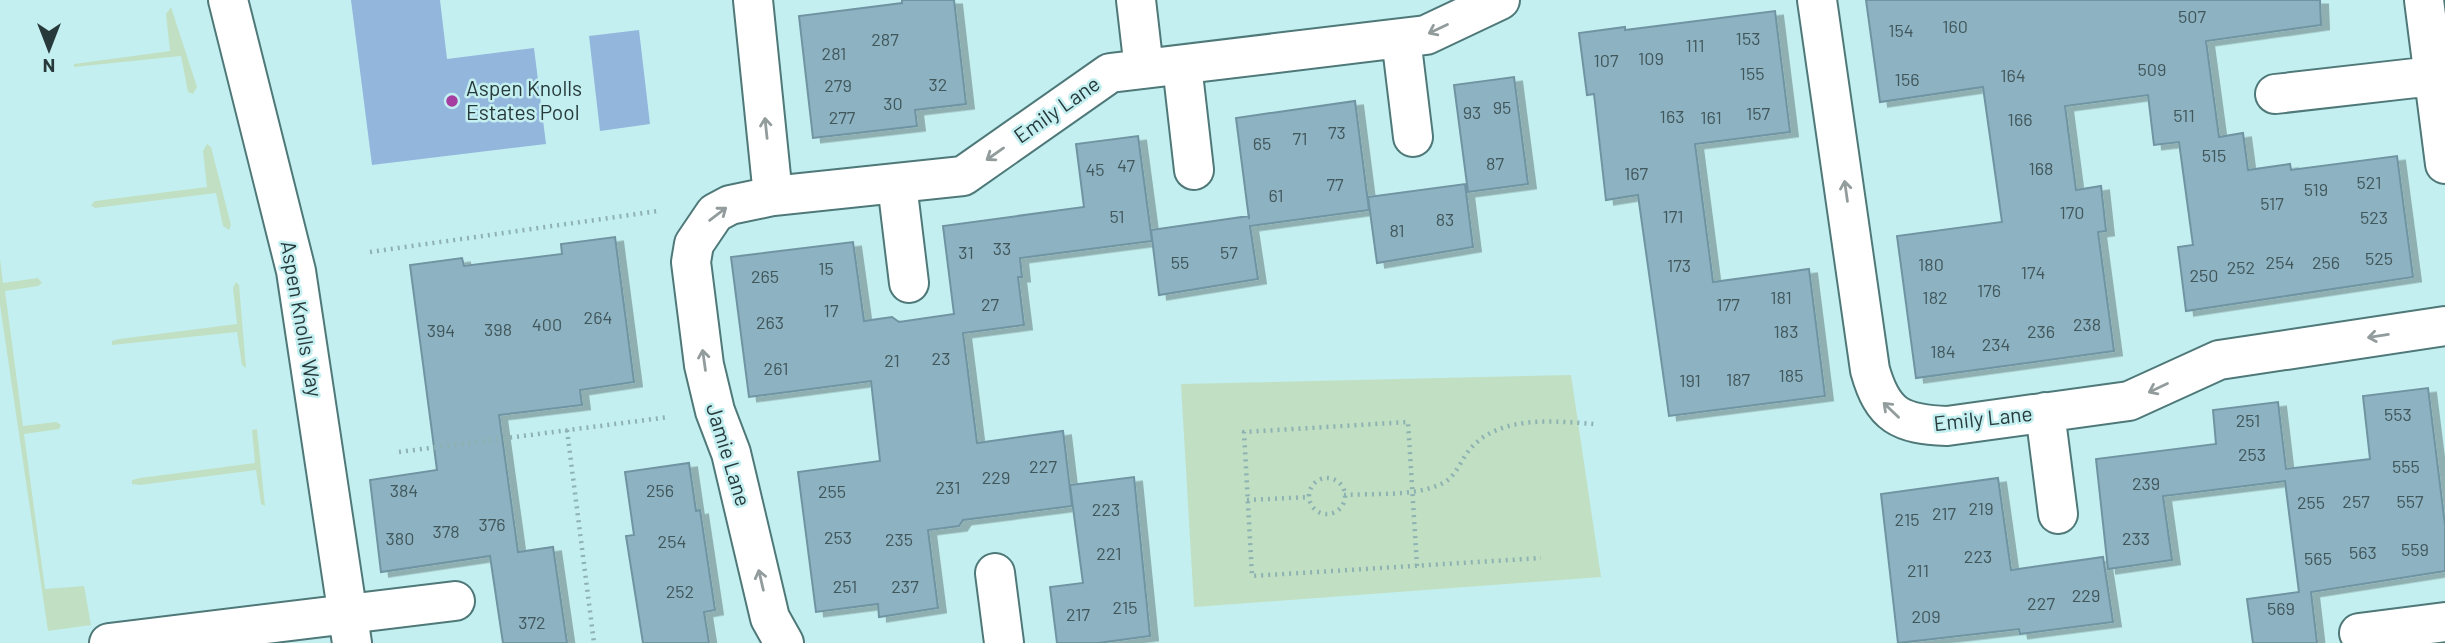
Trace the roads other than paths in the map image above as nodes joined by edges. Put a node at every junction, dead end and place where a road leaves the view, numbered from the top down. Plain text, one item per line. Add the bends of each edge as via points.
1 (228, 0) edge
2 (753, 0) edge
3 (1136, 0) edge
4 (1500, 0) edge
5 (1817, 0) edge
6 (2424, 0) edge
7 (1401, 38) junction
8 (1182, 65) junction
9 (1144, 69) junction
10 (2433, 76) junction
11 (2275, 94) dead end
12 (1413, 137) dead end
13 (2445, 164) edge
14 (1194, 170) dead end
15 (897, 184) junction
16 (773, 196) junction
17 (691, 262) joint
18 (909, 282) dead end
19 (2445, 326) edge
20 (2045, 412) junction
21 (2058, 514) dead end
22 (995, 573) dead end
23 (455, 601) dead end
24 (2445, 622) edge
25 (350, 629) edge
26 (2359, 633) dead end
27 (108, 643) edge
28 (784, 643) edge
29 (1004, 643) edge

1 - 25 street, Aspen Knolls Way via 296,271
16 -> 2 street
3 - 9 street
4 -> 7 street, Emily Lane via 1426,36
20 -> 5 street, Emily Lane via 1947,426 1918,425 1896,416 1877,396
6 - 10 street
7 - 8 street, Emily Lane
7 - 12 street
8 - 9 street, Emily Lane
8 - 14 street
9 -> 15 street, Emily Lane via 1110,73 963,176
10 - 11 street
10 - 13 street
15 - 16 street, Emily Lane
15 - 18 street
17 -> 16 street, Emily Lane via 694,244 715,213
28 -> 17 street, Jamie Lane via 770,618 731,453 709,391
19 -> 20 street, Emily Lane via 2219,360 2129,401
20 - 21 street
22 - 29 street
23 - 25 street
24 - 26 street
25 - 27 street

